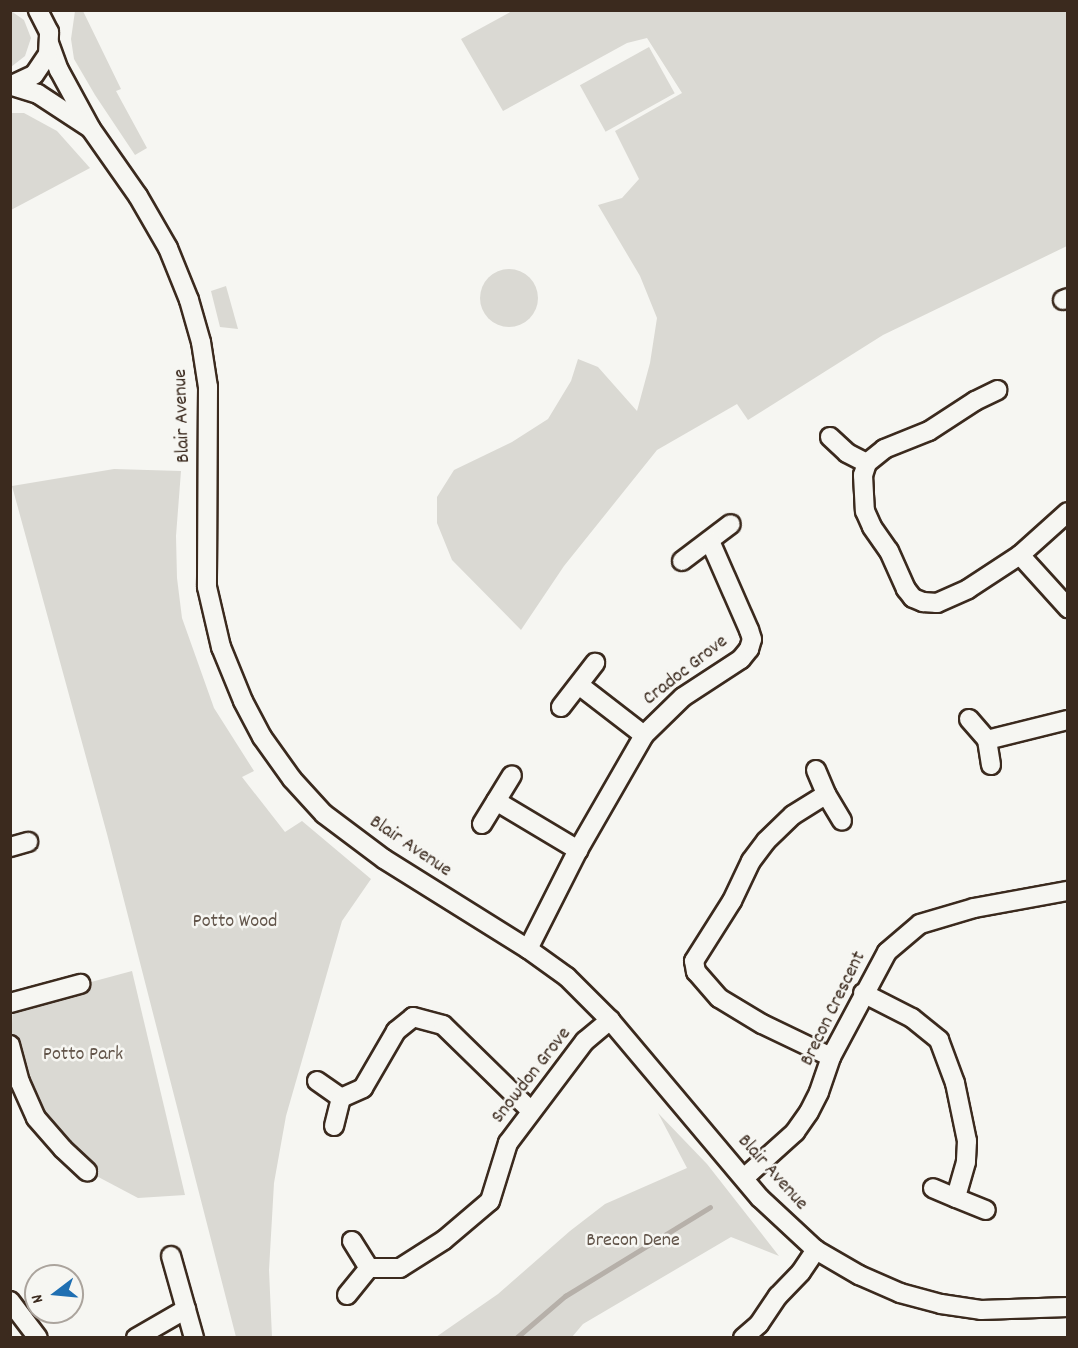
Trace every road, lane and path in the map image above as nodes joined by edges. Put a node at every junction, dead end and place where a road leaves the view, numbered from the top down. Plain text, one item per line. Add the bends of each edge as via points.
1 (38, 10) edge
2 (56, 10) edge
3 (49, 38) junction
4 (11, 86) edge
5 (91, 129) junction
6 (998, 390) dead end
7 (830, 437) dead end
8 (867, 463) junction
9 (1068, 513) edge
10 (731, 524) dead end
11 (710, 541) junction
12 (1020, 555) junction
13 (682, 561) dead end
14 (1068, 608) edge
15 (595, 663) dead end
16 (579, 685) junction
17 (561, 707) dead end
18 (969, 719) dead end
19 (1068, 720) edge
20 (644, 735) junction
21 (987, 740) junction
22 (991, 765) dead end
23 (816, 770) dead end
24 (512, 775) dead end
25 (826, 794) junction
26 (496, 801) junction
27 (842, 821) dead end
28 (482, 824) dead end
29 (28, 842) dead end
30 (10, 847) edge
31 (578, 850) junction
32 (1068, 891) edge
33 (528, 949) junction
34 (80, 984) dead end
35 (863, 993) junction
36 (11, 1006) edge
37 (610, 1020) junction
38 (10, 1045) edge
39 (831, 1057) junction
40 (317, 1081) dead end
41 (341, 1098) junction
42 (531, 1111) junction
43 (334, 1126) dead end
44 (87, 1171) dead end
45 (744, 1178) junction
46 (933, 1188) dead end
47 (956, 1198) junction
48 (986, 1210) dead end
49 (352, 1240) dead end
50 (816, 1250) junction
51 (171, 1256) dead end
52 (369, 1268) junction
53 (346, 1295) dead end
54 (10, 1301) edge
55 (1068, 1308) edge
56 (186, 1309) junction
57 (38, 1338) edge
58 (136, 1338) edge
59 (194, 1338) edge
60 (743, 1338) edge

1 - 3 street, Blair Avenue
2 - 3 street
3 - 4 street via 42,66 34,75
3 - 5 street, Blair Avenue via 59,70
4 - 5 street, Blair Avenue via 38,94
5 - 33 street, Blair Avenue via 138,196 168,248 201,342 208,387 207,587 221,647 243,700 274,753 324,814 384,859
6 - 8 street via 975,400 929,431 884,449
7 - 8 street via 847,453
8 - 12 street via 862,475 866,511 913,598 938,603
9 - 12 street
10 - 11 street
11 - 13 street
11 - 20 street, Cradoc Grove via 749,630 749,649 741,659 683,697
12 - 14 street
15 - 16 street
16 - 17 street
16 - 20 street, Cradoc Grove
18 - 21 street
19 - 21 street
20 - 31 street, Cradoc Grove
21 - 22 street
23 - 25 street
24 - 26 street
25 - 27 street
25 - 39 street via 793,815 766,841 694,961 696,972 719,998
26 - 28 street
26 - 31 street
29 - 30 street
31 - 33 street, Cradoc Grove
32 - 35 street, Brecon Crescent via 974,908 920,924 887,952
33 - 37 street, Blair Avenue via 567,977
34 - 36 street
35 - 39 street, Brecon Crescent
35 - 47 street via 912,1018 939,1040 955,1083 967,1141
37 - 42 street, Snowdon Grove via 585,1041
37 - 45 street, Blair Avenue
38 - 44 street via 36,1119
39 - 45 street, Brecon Crescent via 819,1092 795,1132
40 - 41 street
41 - 42 street via 363,1088 396,1031 413,1017 443,1025
41 - 43 street
42 - 52 street, Snowdon Grove via 508,1143 490,1201 444,1240 400,1268
45 - 50 street, Blair Avenue via 766,1205
46 - 47 street
47 - 48 street
49 - 52 street
50 - 55 street, Blair Avenue via 900,1293 941,1304 981,1310
50 - 60 street via 759,1324
51 - 56 street
52 - 53 street
54 - 57 street
56 - 58 street
56 - 59 street

